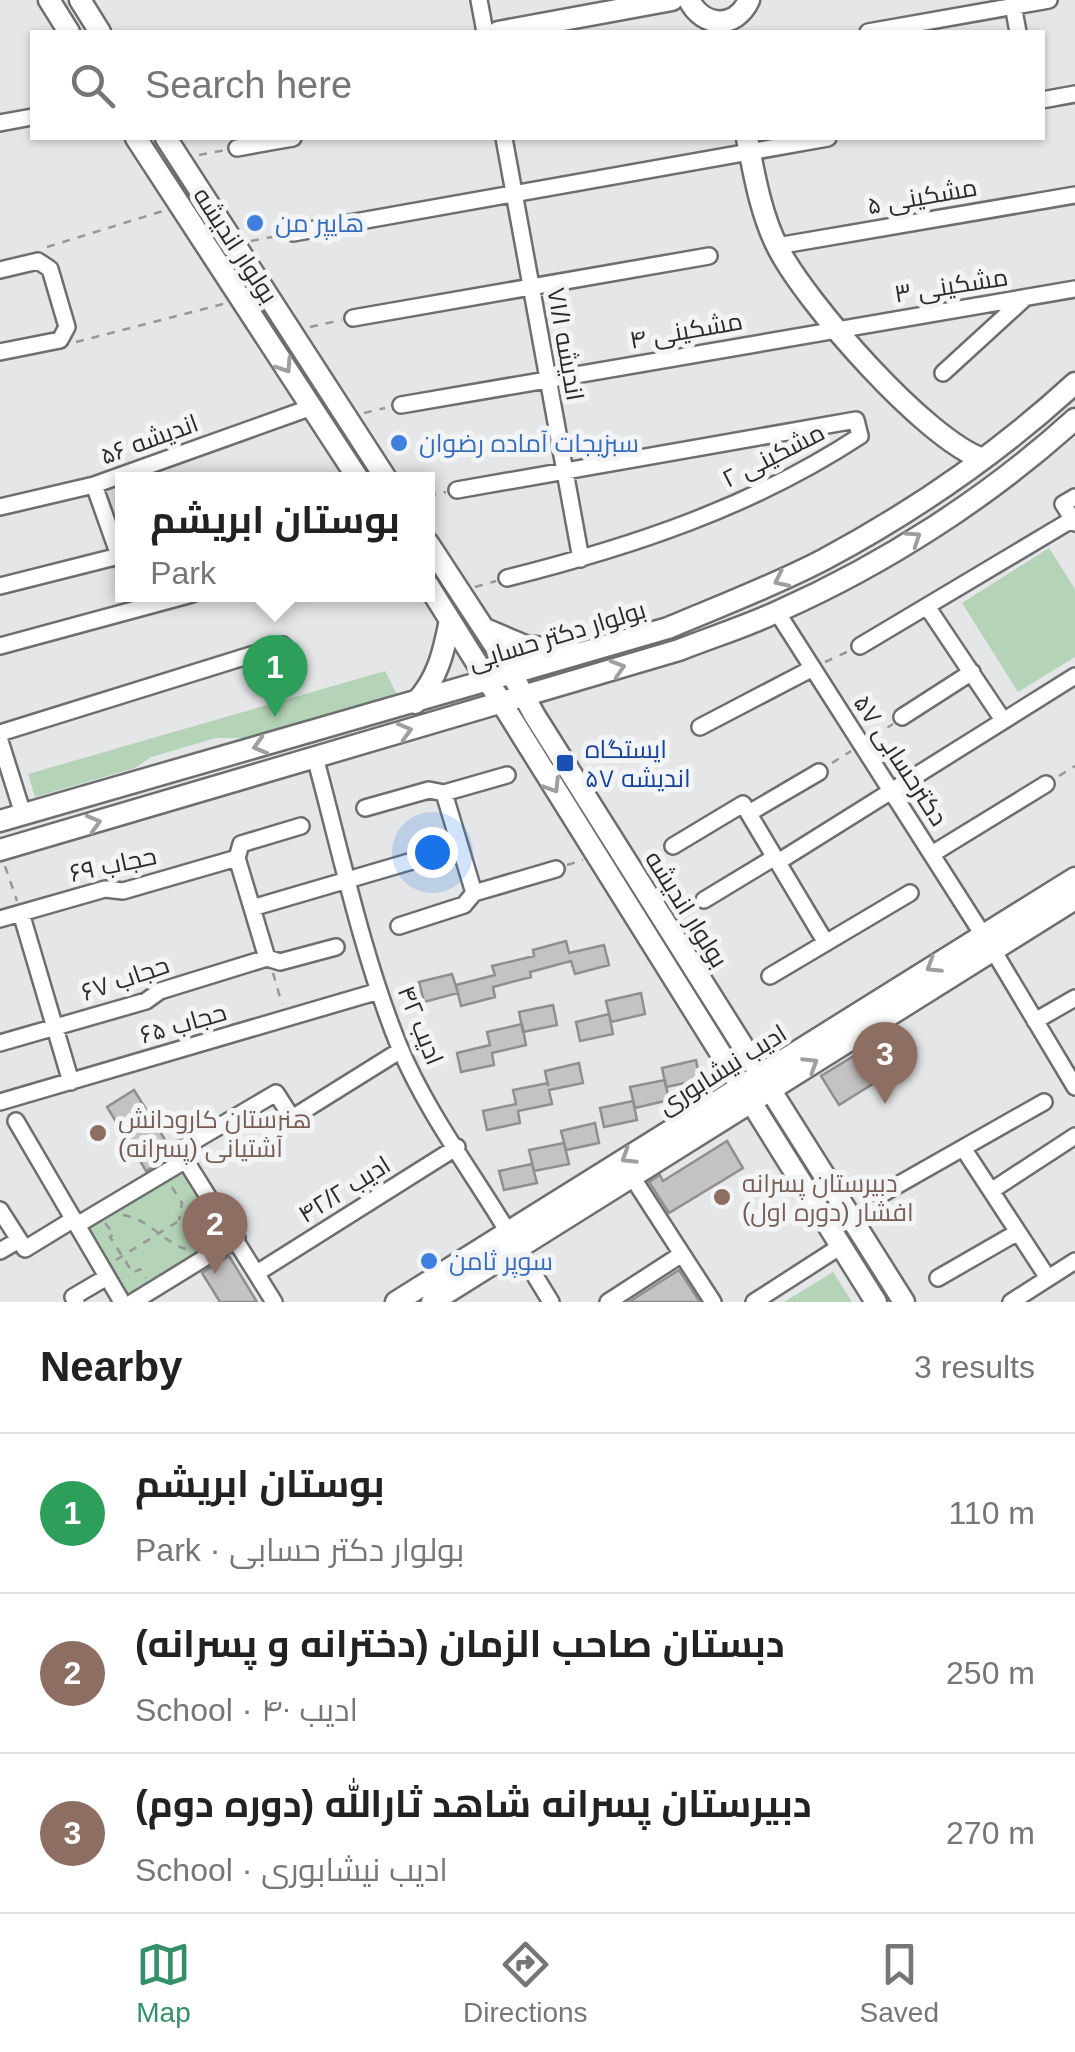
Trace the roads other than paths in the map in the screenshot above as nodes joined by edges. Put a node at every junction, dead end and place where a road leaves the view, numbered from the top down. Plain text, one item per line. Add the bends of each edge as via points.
1 (48, 0) edge
2 (80, 0) edge
3 (479, 0) edge
4 (672, 0) edge
5 (689, 0) edge
6 (750, 0) edge
7 (1049, 0) edge
8 (1013, 3) edge
9 (727, 27) edge
10 (68, 30) edge
11 (99, 30) edge
12 (484, 30) edge
13 (509, 30) edge
14 (878, 30) edge
15 (1018, 30) edge
16 (1075, 94) edge
17 (1045, 99) edge
18 (30, 117) edge
19 (0, 123) edge
20 (137, 140) edge
21 (167, 140) edge
22 (283, 140) edge
23 (504, 140) edge
24 (802, 140) edge
25 (749, 144) edge
26 (237, 148) road end
27 (514, 194) junction
28 (1075, 194) edge
29 (294, 232) road end
30 (777, 246) junction
31 (710, 256) dead end
32 (0, 270) edge
33 (530, 286) junction
34 (1075, 289) edge
35 (1024, 298) junction
36 (353, 318) road end
37 (834, 329) junction
38 (0, 352) edge
39 (944, 373) dead end
40 (548, 380) junction
41 (1075, 382) edge
42 (401, 404) road end
43 (312, 407) junction
44 (1075, 418) edge
45 (940, 436) junction
46 (983, 459) junction
47 (130, 472) edge
48 (354, 472) edge
49 (382, 472) edge
50 (564, 473) junction
51 (115, 477) edge
52 (955, 477) junction
53 (94, 485) junction
54 (457, 490) road end
55 (1069, 501) edge
56 (0, 506) edge
57 (1074, 521) edge
58 (115, 543) edge
59 (435, 554) edge
60 (581, 559) junction
61 (115, 561) edge
62 (507, 578) road end
63 (0, 586) edge
64 (435, 596) edge
65 (135, 602) edge
66 (928, 608) junction
67 (778, 612) junction
68 (450, 620) junction
69 (484, 628) junction
70 (283, 645) dead end
71 (0, 646) edge
72 (860, 646) road end
73 (594, 652) junction
74 (813, 668) junction
75 (972, 672) junction
76 (512, 675) junction
77 (1075, 676) edge
78 (489, 682) junction
79 (524, 696) junction
80 (502, 702) junction
81 (414, 703) junction
82 (902, 717) dead end
83 (1004, 720) junction
84 (700, 726) dead end
85 (0, 733) edge
86 (0, 740) edge
87 (315, 757) junction
88 (819, 772) dead end
89 (507, 775) dead end
90 (1046, 784) road end
91 (891, 791) junction
92 (444, 794) junction
93 (365, 808) dead end
94 (746, 809) junction
95 (23, 814) junction
96 (0, 821) edge
97 (301, 826) dead end
98 (673, 846) dead end
99 (460, 847) junction
100 (932, 854) junction
101 (3, 858) edge
102 (238, 858) junction
103 (776, 860) junction
104 (556, 869) road end
105 (1075, 878) edge
106 (348, 879) junction
107 (474, 893) junction
108 (910, 893) dead end
109 (1075, 899) edge
110 (704, 900) dead end
111 (252, 908) junction
112 (20, 913) junction
113 (0, 919) edge
114 (399, 926) dead end
115 (826, 943) junction
116 (988, 943) junction
117 (336, 947) dead end
118 (267, 958) junction
119 (770, 976) dead end
120 (380, 990) junction
121 (1075, 998) edge
122 (1035, 1021) junction
123 (54, 1028) junction
124 (0, 1043) edge
125 (401, 1050) junction
126 (71, 1082) junction
127 (766, 1082) junction
128 (1075, 1087) edge
129 (746, 1094) junction
130 (0, 1102) edge
131 (1044, 1102) dead end
132 (16, 1120) dead end
133 (1075, 1136) edge
134 (457, 1148) junction
135 (963, 1148) junction
136 (186, 1160) junction
137 (638, 1186) dead end
138 (991, 1190) junction
139 (880, 1196) dead end
140 (0, 1210) edge
141 (76, 1222) junction
142 (1018, 1232) junction
143 (236, 1238) junction
144 (19, 1240) junction
145 (513, 1240) junction
146 (841, 1246) junction
147 (0, 1252) edge
148 (682, 1254) junction
149 (1075, 1261) edge
150 (104, 1273) junction
151 (257, 1274) junction
152 (938, 1278) dead end
153 (1048, 1278) junction
154 (76, 1302) edge
155 (122, 1302) edge
156 (133, 1302) edge
157 (274, 1302) edge
158 (396, 1302) edge
159 (432, 1302) edge
160 (551, 1302) edge
161 (608, 1302) edge
162 (712, 1302) edge
163 (754, 1302) edge
164 (876, 1302) edge
165 (904, 1302) edge
166 (1011, 1302) edge

1 - 10 main road
2 - 11 main road
3 - 12 street
4 - 13 main road
5 - 9 main road via 702,17
6 - 9 main road
7 - 8 street
8 - 14 street
8 - 15 street
16 - 17 street
18 - 19 street
20 -> 43 main road, بولوار اندیشه
21 - 49 main road, بولوار اندیشه
22 - 26 street
23 - 27 street, اندیشه ۷۱/۱
24 - 25 street
25 - 27 street
25 - 30 main road
27 - 29 street
27 - 33 street, اندیشه ۷۱/۱
28 - 30 street, مشکینی ۵
30 - 37 main road
31 - 33 street
32 - 38 street via 38,261 50,269 67,327 60,340
33 - 36 street
33 - 40 street, اندیشه ۷۱/۱
34 - 35 street, مشکینی ۳
35 - 37 street, مشکینی ۳
35 - 39 street
37 - 40 street, مشکینی ۴
37 - 45 main road
40 - 42 street, مشکینی ۴
40 - 50 street, اندیشه ۷۱/۱
41 - 46 main road, بولوار دکتر حسابی
43 - 47 street, اندیشه ۵۶
43 - 48 main road, بولوار اندیشه
67 -> 44 main road, بولوار دکتر حسابی via 904,544 998,482
45 - 46 main road
45 - 52 main road via 955,462
46 - 52 main road, بولوار دکتر حسابی
50 - 54 street
50 - 60 street, اندیشه ۷۱/۱
50 - 60 street, مشکینی ۲ via 856,420 860,436 759,494
51 - 53 street, اندیشه ۵۶
52 -> 73 main road, بولوار دکتر حسابی via 802,570
53 - 56 street, اندیشه ۵۶
53 - 58 street
55 - 57 street
57 - 66 street
59 - 69 main road, بولوار اندیشه
60 - 62 street
61 - 63 street
64 - 68 main road, بولوار اندیشه
65 - 71 street
66 - 72 street
66 - 75 street
67 - 74 street, دکترحسابی ۵۷
79 -> 67 main road, بولوار دکتر حسابی
68 - 78 main road, بولوار اندیشه
68 - 81 main road via 440,664
69 - 73 main road via 525,646
69 - 76 main road, بولوار اندیشه
70 - 85 street
73 - 76 main road, بولوار دکتر حسابی
74 - 84 street
74 - 91 street, دکترحسابی ۵۷
75 - 82 street
75 - 83 street
76 - 78 main road, بولوار دکتر حسابی
76 - 79 main road, بولوار اندیشه
77 - 83 street
78 - 80 main road, بولوار اندیشه
78 - 81 main road, بولوار دکتر حسابی
79 - 80 main road, بولوار دکتر حسابی
79 - 127 main road, بولوار اندیشه
87 -> 80 main road, بولوار دکتر حسابی
80 -> 129 main road, بولوار اندیشه
81 -> 95 main road, بولوار دکتر حسابی
83 - 91 street
86 - 95 street
101 -> 87 main road, بولوار دکتر حسابی
87 - 106 street, ادیب ۴۲
88 - 94 street
89 - 92 street
90 - 100 street
91 - 100 street, دکترحسابی ۵۷
91 - 103 street
92 - 93 street via 430,790
92 - 99 street
94 - 98 street
94 - 103 street
95 - 96 main road, بولوار دکتر حسابی
97 - 102 street, حجاب ۶۹ via 241,844
99 - 106 street
99 - 107 street
100 - 116 street, دکترحسابی ۵۷
102 - 111 street
102 - 112 street, حجاب ۶۹
103 - 110 street
103 - 115 street
104 - 107 street
105 - 116 main road, ادیب نیشابوری
106 - 111 street
106 - 120 street, ادیب ۴۲
107 - 114 street via 464,905
108 - 115 street
109 - 116 main road, ادیب نیشابوری
111 - 118 street
112 - 113 street, حجاب ۶۹
112 - 123 street
115 - 119 street
116 - 122 street, دکترحسابی ۵۷
116 - 127 main road, ادیب نیشابوری
117 - 118 street, حجاب ۶۷ via 280,962
118 - 123 street, حجاب ۶۷
120 - 125 street, ادیب ۴۲
120 - 126 street, حجاب ۶۵
121 - 122 street
122 - 128 street, دکترحسابی ۵۷
123 - 124 street, حجاب ۶۷
123 - 126 street
125 - 134 street, ادیب ۴۲
125 - 136 street via 292,1118 276,1093 179,1150
126 - 130 street, حجاب ۶۵
127 - 129 main road, ادیب نیشابوری
127 - 165 main road, بولوار اندیشه
129 - 145 main road, ادیب نیشابوری
129 - 146 main road, بولوار اندیشه
131 - 135 street
132 - 141 street
133 - 138 street
134 - 145 street, ادیب ۴۲
134 - 151 street, ادیب ۴۲/۲
135 - 138 street
135 - 139 street
136 - 141 street
136 - 143 street
137 - 148 street
138 - 142 street
140 - 144 street
141 - 144 street via 25,1249
141 - 150 street
142 - 152 street
142 - 153 street
143 - 151 street
143 - 156 street
144 - 147 street
145 - 158 main road, ادیب نیشابوری
145 - 159 main road, ادیب نیشابوری
145 - 160 street, ادیب ۴۲
146 - 163 street
146 - 164 main road, بولوار اندیشه
148 - 161 street
148 - 162 street
149 - 153 street
150 - 154 street via 73,1297
150 - 155 street
151 - 157 street
153 - 166 street

